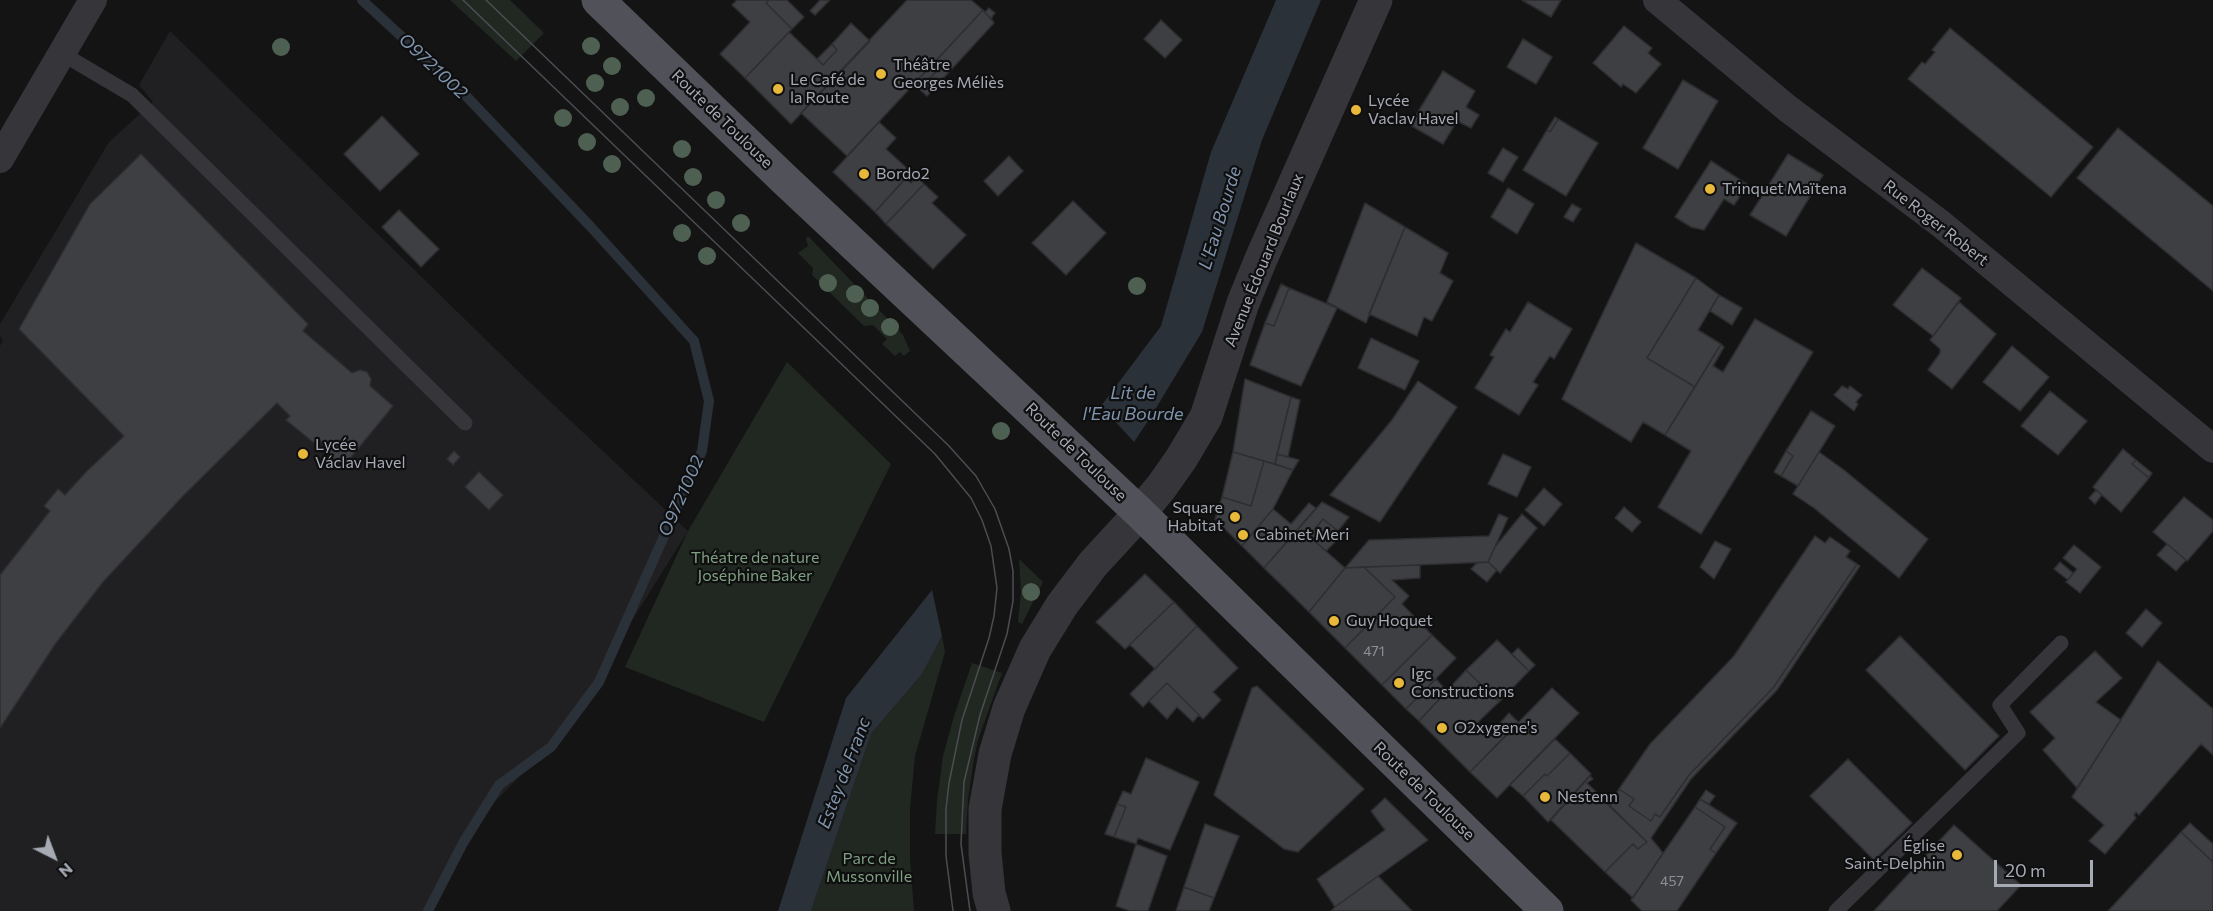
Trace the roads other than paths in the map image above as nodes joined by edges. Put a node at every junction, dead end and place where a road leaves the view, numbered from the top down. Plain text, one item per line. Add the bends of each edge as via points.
1 (93, 0) edge
2 (598, 0) edge
3 (1376, 0) edge
4 (1657, 0) edge
5 (61, 53) junction
6 (0, 159) edge
7 (465, 423) dead end
8 (2213, 449) edge
9 (1140, 513) junction
10 (2061, 644) dead end
11 (994, 911) edge
12 (1547, 911) edge
13 (1836, 911) edge

1 - 5 street
2 - 9 main road, Route de Toulouse
3 - 9 street, Avenue Édouard Bourlaux via 1261,259 1206,417 1181,459
4 - 8 street, Rue Roger Robert via 1787,108 1941,224
5 - 6 street
5 - 7 lane via 132,95
9 - 11 street, Avenue Édouard Bourlaux via 1062,605 1035,649 1009,708 985,809 985,853
9 - 12 main road, Route de Toulouse
10 - 13 lane via 2000,705 2018,733

